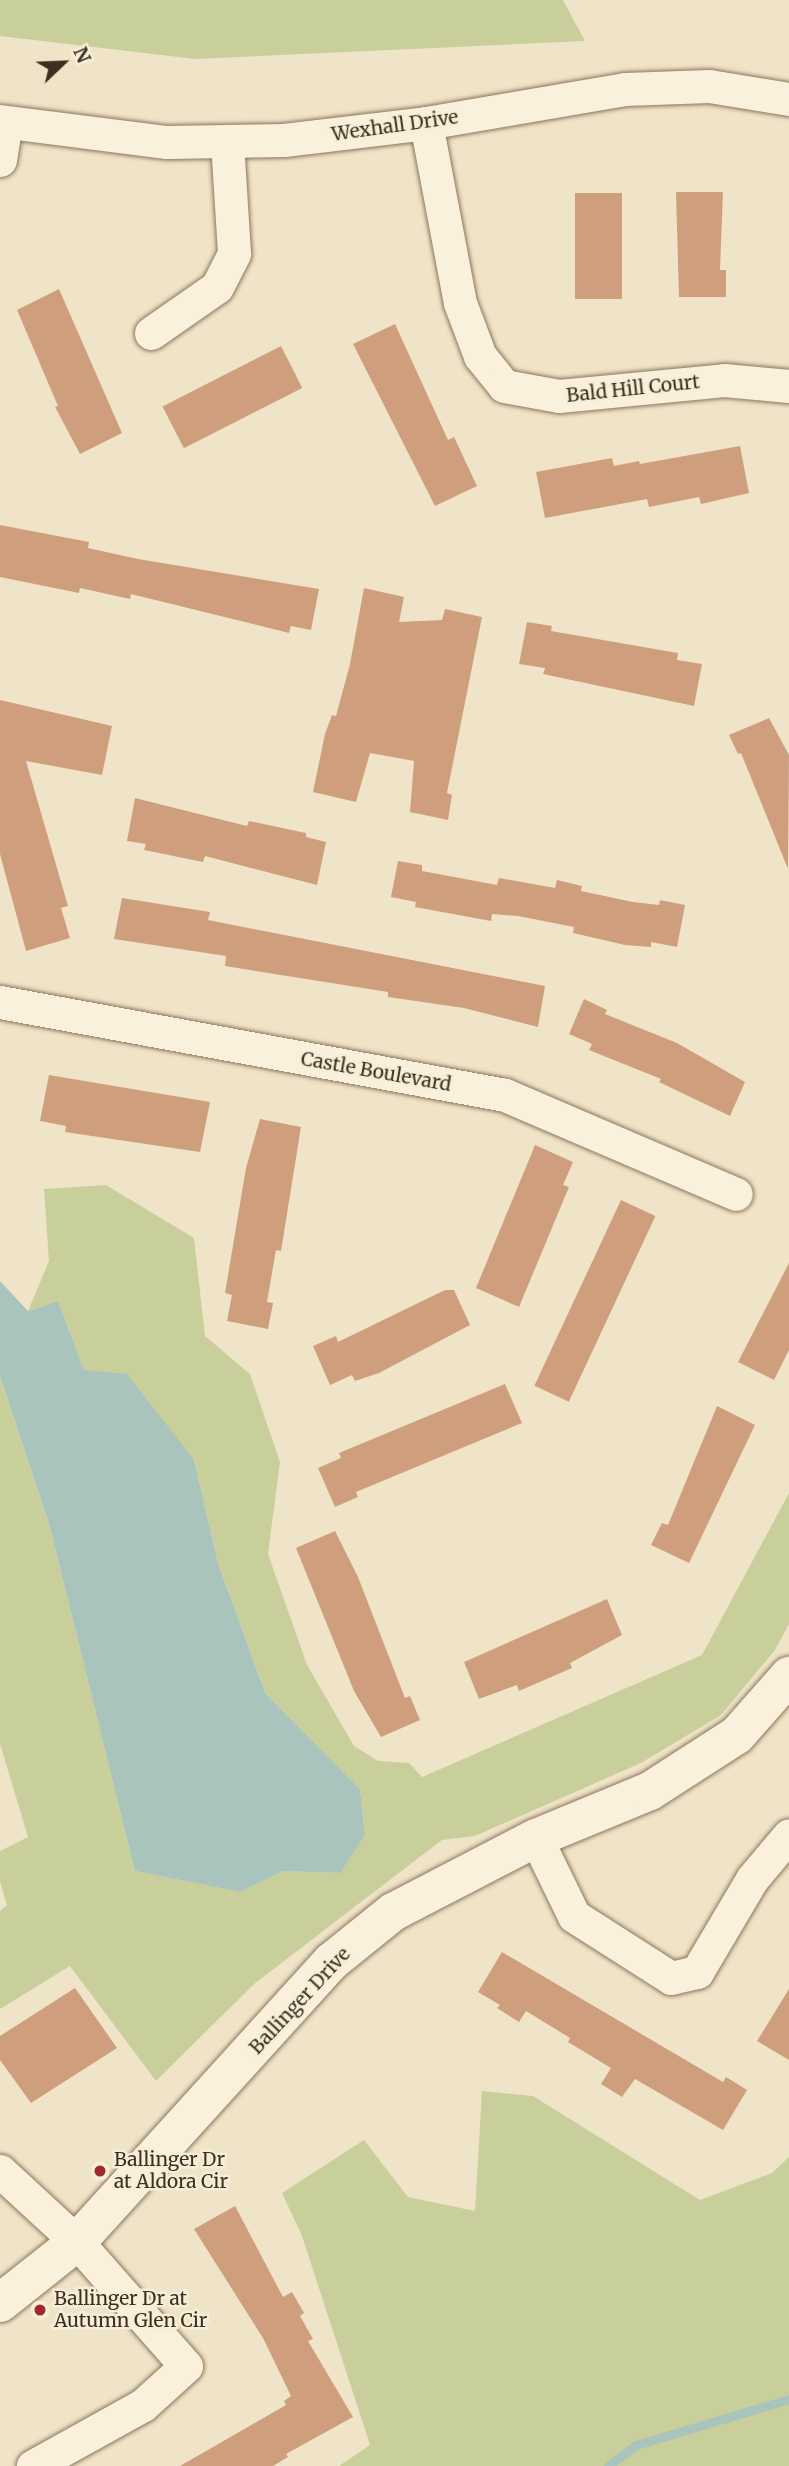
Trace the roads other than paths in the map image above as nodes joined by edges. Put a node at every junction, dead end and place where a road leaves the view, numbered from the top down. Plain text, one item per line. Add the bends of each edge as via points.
1 (789, 99) edge
2 (3, 122) edge
3 (426, 123) junction
4 (227, 141) junction
5 (0, 160) edge
6 (151, 332) dead end
7 (789, 386) edge
8 (0, 1002) edge
9 (736, 1194) dead end
10 (789, 1676) edge
11 (789, 1835) edge
12 (536, 1838) junction
13 (0, 2171) edge
14 (77, 2242) junction
15 (0, 2303) edge
16 (33, 2466) edge

1 - 3 street, Wexhall Drive via 709,86 625,89
2 - 4 street, Wexhall Drive via 167,142
2 - 5 street
3 - 4 street, Wexhall Drive via 284,140
3 - 7 street, Bald Hill Court via 460,303 480,356 504,386 559,396 724,380
4 - 6 street via 234,253 217,288
8 - 9 street, Castle Boulevard via 505,1095
10 - 12 street, Ballinger Drive via 737,1735 650,1791
11 - 12 street via 752,1879 697,1972 671,1978 574,1916
12 - 14 street, Ballinger Drive via 393,1912 331,1962
13 - 14 street
14 - 15 street, Ballinger Drive
14 - 16 street via 186,2366 143,2404

